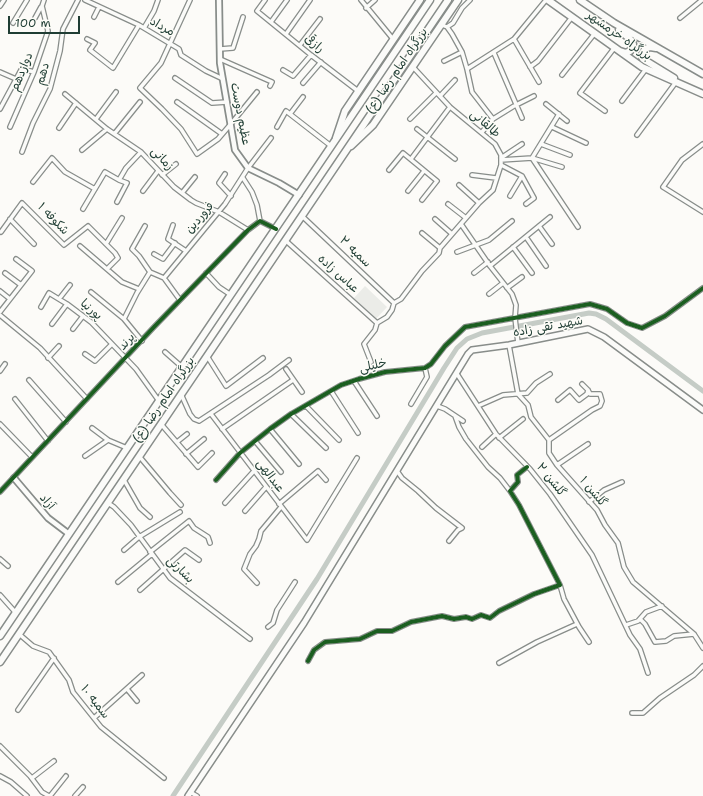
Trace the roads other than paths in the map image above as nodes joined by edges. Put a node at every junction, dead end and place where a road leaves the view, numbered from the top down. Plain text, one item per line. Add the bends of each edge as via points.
1 (4, 0) edge
2 (27, 0) edge
3 (44, 0) edge
4 (78, 0) edge
5 (84, 0) edge
6 (158, 0) edge
7 (190, 0) edge
8 (265, 0) edge
9 (287, 0) edge
10 (310, 0) edge
11 (360, 0) edge
12 (376, 0) edge
13 (420, 0) edge
14 (430, 0) edge
15 (448, 0) edge
16 (458, 0) edge
17 (470, 0) edge
18 (547, 0) edge
19 (580, 0) edge
20 (702, 0) edge
21 (90, 1) edge
22 (219, 1) edge
23 (0, 6) edge
24 (42, 6) junction
25 (99, 7) junction
26 (589, 7) junction
27 (366, 8) junction
28 (94, 17) dead end
29 (243, 17) dead end
30 (572, 17) junction
31 (35, 18) dead end
32 (680, 18) dead end
33 (320, 19) dead end
34 (271, 22) junction
35 (13, 23) dead end
36 (139, 25) junction
37 (444, 26) junction
38 (144, 28) junction
39 (595, 33) junction
40 (286, 34) junction
41 (87, 39) dead end
42 (393, 39) junction
43 (514, 39) junction
44 (170, 43) junction
45 (300, 45) junction
46 (617, 49) junction
47 (659, 49) junction
48 (220, 50) junction
49 (462, 52) junction
50 (494, 52) junction
51 (311, 55) junction
52 (220, 59) junction
53 (444, 61) dead end
54 (321, 62) junction
55 (413, 67) junction
56 (530, 67) junction
57 (468, 69) junction
58 (646, 69) junction
59 (284, 70) dead end
60 (0, 72) edge
61 (34, 72) junction
62 (703, 74) edge
63 (562, 75) dead end
64 (175, 78) dead end
65 (16, 79) junction
66 (223, 79) junction
67 (455, 80) dead end
68 (539, 82) dead end
69 (676, 82) junction
70 (303, 83) dead end
71 (270, 86) dead end
72 (358, 91) junction
73 (116, 92) dead end
74 (257, 92) dead end
75 (436, 93) junction
76 (65, 94) dead end
77 (703, 94) edge
78 (440, 96) junction
79 (534, 96) dead end
80 (303, 97) dead end
81 (622, 101) dead end
82 (140, 102) dead end
83 (178, 102) dead end
84 (227, 102) junction
85 (1, 103) edge
86 (76, 103) junction
87 (546, 104) dead end
88 (516, 105) junction
89 (450, 107) junction
90 (0, 109) edge
91 (605, 111) dead end
92 (290, 114) junction
93 (559, 114) junction
94 (522, 118) dead end
95 (96, 119) junction
96 (410, 119) dead end
97 (493, 119) junction
98 (567, 121) dead end
99 (230, 125) junction
100 (10, 127) dead end
101 (277, 127) dead end
102 (552, 127) junction
103 (59, 128) dead end
104 (107, 129) junction
105 (417, 129) dead end
106 (482, 132) junction
107 (115, 134) junction
108 (222, 134) junction
109 (637, 135) dead end
110 (428, 137) junction
111 (271, 138) dead end
112 (586, 143) dead end
113 (333, 144) junction
114 (522, 144) dead end
115 (542, 144) junction
116 (703, 144) edge
117 (82, 150) dead end
118 (347, 150) junction
119 (22, 152) dead end
120 (141, 152) junction
121 (570, 155) dead end
122 (532, 158) junction
123 (411, 159) junction
124 (455, 159) dead end
125 (501, 161) junction
126 (176, 164) dead end
127 (562, 167) dead end
128 (248, 168) junction
129 (389, 170) dead end
130 (424, 170) junction
131 (158, 171) junction
132 (225, 174) dead end
133 (162, 175) junction
134 (472, 175) dead end
135 (522, 176) junction
136 (195, 177) dead end
137 (243, 178) junction
138 (496, 178) junction
139 (119, 180) junction
140 (33, 182) dead end
141 (459, 185) dead end
142 (95, 189) junction
143 (408, 190) dead end
144 (143, 191) dead end
145 (182, 193) junction
146 (298, 195) junction
147 (231, 196) junction
148 (510, 196) dead end
149 (422, 200) dead end
150 (117, 202) dead end
151 (479, 203) junction
152 (448, 204) dead end
153 (526, 204) dead end
154 (83, 209) dead end
155 (219, 212) junction
156 (703, 212) edge
157 (302, 216) junction
158 (550, 217) dead end
159 (122, 218) dead end
160 (466, 218) junction
161 (10, 219) junction
162 (435, 219) dead end
163 (260, 221) junction
164 (512, 221) dead end
165 (461, 224) junction
166 (173, 225) dead end
167 (145, 226) dead end
168 (539, 226) junction
169 (578, 227) dead end
170 (276, 229) junction
171 (248, 230) junction
172 (1, 232) dead end
173 (422, 233) dead end
174 (452, 234) junction
175 (526, 237) junction
176 (285, 240) junction
177 (175, 243) junction
178 (34, 244) dead end
179 (106, 244) junction
180 (552, 244) dead end
181 (475, 245) junction
182 (80, 246) dead end
183 (513, 247) junction
184 (440, 248) junction
185 (186, 251) junction
186 (457, 252) dead end
187 (154, 254) dead end
188 (16, 259) dead end
189 (489, 264) junction
190 (546, 266) dead end
191 (107, 269) junction
192 (5, 272) dead end
193 (150, 272) junction
194 (206, 273) junction
195 (474, 273) dead end
196 (532, 273) dead end
197 (522, 277) dead end
198 (164, 278) junction
199 (503, 283) junction
200 (21, 285) junction
201 (70, 285) dead end
202 (507, 288) junction
203 (703, 288) edge
204 (139, 289) junction
205 (0, 291) edge
206 (91, 292) dead end
207 (489, 294) dead end
208 (231, 295) junction
209 (10, 298) junction
210 (60, 299) junction
211 (180, 300) junction
212 (394, 303) junction
213 (67, 304) junction
214 (41, 307) dead end
215 (0, 312) edge
216 (0, 315) edge
217 (83, 316) junction
218 (514, 318) junction
219 (124, 319) junction
220 (377, 323) junction
221 (52, 324) dead end
222 (73, 329) dead end
223 (142, 340) junction
224 (518, 343) junction
225 (112, 344) junction
226 (509, 345) junction
227 (59, 346) dead end
228 (165, 352) dead end
229 (85, 354) dead end
230 (207, 356) junction
231 (48, 358) junction
232 (126, 358) junction
233 (263, 358) dead end
234 (289, 360) dead end
235 (371, 362) dead end
236 (5, 364) dead end
237 (182, 367) junction
238 (425, 368) junction
239 (286, 369) dead end
240 (0, 371) edge
241 (457, 374) junction
242 (550, 374) dead end
243 (29, 380) dead end
244 (293, 380) junction
245 (354, 380) junction
246 (582, 384) dead end
247 (588, 390) junction
248 (331, 391) junction
249 (302, 392) dead end
250 (181, 394) junction
251 (518, 394) junction
252 (15, 399) dead end
253 (87, 399) junction
254 (558, 400) dead end
255 (159, 401) junction
256 (176, 403) junction
257 (411, 404) dead end
258 (185, 405) junction
259 (306, 406) junction
260 (437, 406) junction
261 (478, 406) junction
262 (703, 410) edge
263 (211, 414) junction
264 (291, 414) junction
265 (376, 416) dead end
266 (455, 416) junction
267 (523, 419) dead end
268 (463, 421) dead end
269 (66, 422) junction
270 (0, 424) edge
271 (161, 424) junction
272 (92, 428) dead end
273 (270, 428) junction
274 (222, 429) junction
275 (358, 433) dead end
276 (187, 434) dead end
277 (496, 434) junction
278 (499, 438) junction
279 (108, 440) junction
280 (204, 440) dead end
281 (339, 440) dead end
282 (549, 440) junction
283 (48, 441) junction
284 (255, 441) junction
285 (176, 442) junction
286 (588, 444) dead end
287 (127, 448) junction
288 (326, 448) dead end
289 (482, 448) dead end
290 (212, 453) dead end
291 (186, 454) junction
292 (240, 454) junction
293 (85, 456) dead end
294 (139, 456) junction
295 (32, 457) junction
296 (357, 458) dead end
297 (299, 464) dead end
298 (557, 465) junction
299 (528, 466) junction
300 (254, 471) junction
301 (398, 471) junction
302 (281, 472) dead end
303 (14, 478) junction
304 (124, 480) junction
305 (216, 480) dead end
306 (326, 480) dead end
307 (622, 482) dead end
308 (266, 487) junction
309 (510, 491) junction
310 (0, 492) edge
311 (589, 502) junction
312 (108, 503) junction
313 (225, 503) dead end
314 (181, 505) dead end
315 (280, 505) junction
316 (245, 511) dead end
317 (180, 512) dead end
318 (150, 517) dead end
319 (69, 534) junction
320 (139, 536) junction
321 (449, 541) dead end
322 (210, 543) dead end
323 (124, 550) dead end
324 (151, 553) junction
325 (0, 559) edge
326 (199, 560) dead end
327 (8, 566) dead end
328 (163, 569) junction
329 (118, 582) dead end
330 (295, 582) dead end
331 (257, 583) dead end
332 (560, 585) junction
333 (140, 590) dead end
334 (0, 595) edge
335 (662, 606) junction
336 (16, 613) junction
337 (640, 619) junction
338 (577, 624) junction
339 (626, 625) junction
340 (268, 627) dead end
341 (19, 634) junction
342 (694, 634) junction
343 (0, 636) edge
344 (250, 639) dead end
345 (589, 642) dead end
346 (703, 648) edge
347 (54, 658) junction
348 (308, 661) dead end
349 (0, 662) edge
350 (499, 663) dead end
351 (703, 666) edge
352 (648, 673) dead end
353 (142, 676) dead end
354 (126, 689) junction
355 (137, 701) dead end
356 (18, 710) dead end
357 (632, 713) dead end
358 (94, 718) junction
359 (0, 746) edge
360 (54, 761) dead end
361 (0, 776) edge
362 (66, 776) dead end
363 (32, 778) junction
364 (164, 778) dead end
365 (83, 787) dead end
366 (189, 794) edge
367 (27, 796) edge
368 (50, 796) edge
369 (75, 796) edge
370 (197, 796) edge

1 - 23 street
2 - 35 street
3 - 24 street
4 - 119 street, دهم via 63,29 50,89
5 - 21 street, مرداد
6 - 38 street
7 - 44 street
8 - 34 street, رازقی via 257,11
9 - 34 street
10 - 40 street
11 - 27 street
12 - 27 street
13 - 42 main road, بزرگراه امام رضا (ع)
14 - 113 main road, بزرگراه امام رضا (ع)
15 - 118 main road, بزرگراه امام رضا (ع)
16 - 37 main road, بزرگراه امام رضا (ع)
17 - 37 street via 453,23
18 - 30 main road, بزرگراه خرمشهر
18 - 43 street
19 - 26 main road, بزرگراه خرمشهر
20 - 32 street
21 - 25 street, مرداد
22 - 48 street, عظیم دوست
24 - 31 street
24 - 61 street, دوازدهم via 48,31
25 - 28 street
25 - 36 street, مرداد
26 - 46 main road via 631,40 633,47 630,51 624,53
26 - 47 main road, بزرگراه خرمشهر
27 - 42 street
29 - 48 street via 233,48
30 - 39 main road, بزرگراه خرمشهر
30 - 56 street
33 - 45 street
34 - 40 street, رازقی
36 - 38 street, مرداد
36 - 41 street via 113,68 90,50 95,43
37 - 49 street via 452,34
37 - 55 main road, بزرگراه امام رضا (ع)
38 - 44 street, مرداد
39 - 46 main road, بزرگراه خرمشهر
39 - 63 street
40 - 45 street, رازقی
42 - 72 main road, بزرگراه امام رضا (ع)
43 - 50 street
43 - 56 street
44 - 66 street, مرداد via 179,49 181,55
44 - 108 street via 161,63 140,88 181,129 197,154
45 - 51 street, رازقی
46 - 58 main road, بزرگراه خرمشهر
46 - 91 street via 580,93
47 - 62 main road, بزرگراه خرمشهر
47 - 77 main road via 646,48 642,53 643,59
48 - 52 street, عظیم دوست
49 - 53 street
49 - 57 street
50 - 57 street
50 - 88 street
51 - 54 street, رازقی
51 - 59 street via 293,76
52 - 66 street, عظیم دوست
52 - 71 street via 272,82
54 - 70 street
54 - 72 street, رازقی
55 - 75 street, طالقانی
55 - 118 main road, بزرگراه امام رضا (ع) via 373,125
56 - 68 street
57 - 97 street via 472,92
58 - 69 main road, بزرگراه خرمشهر
58 - 81 street
60 - 65 street
61 - 65 street via 23,69
61 - 100 street, دوازدهم
64 - 84 street via 212,103
65 - 85 street
66 - 84 street, عظیم دوست
67 - 78 street
69 - 77 main road, بزرگراه خرمشهر
69 - 109 street
72 - 113 main road, بزرگراه امام رضا (ع) via 345,111
73 - 95 street
74 - 99 street
75 - 78 street, طالقانی
75 - 96 street
76 - 86 street, زمانی
78 - 89 street, طالقانی
79 - 88 street
80 - 92 street
82 - 107 street
83 - 108 street
84 - 99 street, عظیم دوست
85 - 90 street
86 - 95 street, زمانی
86 - 103 street
87 - 93 street
88 - 94 street
88 - 97 street
89 - 106 street, طالقانی
89 - 110 street
92 - 101 street via 286,111
92 - 113 street
93 - 98 street
93 - 102 street
95 - 104 street, زمانی
97 - 106 street
99 - 108 street
99 - 128 street, عظیم دوست via 235,150
102 - 112 street
102 - 115 street
104 - 107 street, زمانی
104 - 117 street
105 - 110 street
106 - 125 street, طالقانی via 495,144
107 - 120 street, زمانی
110 - 123 street
110 - 124 street
111 - 128 street, فروردین
113 - 146 main road, بزرگراه امام رضا (ع)
114 - 125 street
115 - 121 street
115 - 122 street
116 - 156 street via 682,160 663,187
118 - 157 main road, بزرگراه امام رضا (ع)
120 - 131 street, زمانی
120 - 139 street
122 - 125 street
122 - 127 street
122 - 169 street
123 - 129 street via 403,153
123 - 130 street
125 - 135 street
125 - 138 street
126 - 133 street
128 - 137 street, فروردین
128 - 146 street, عظیم دوست
130 - 143 street
130 - 149 street via 437,182
131 - 133 street, زمانی
131 - 144 street
132 - 147 street via 219,183
133 - 145 street, زمانی
134 - 138 street
135 - 148 street
135 - 153 street via 534,198
136 - 145 street
137 - 147 street, فروردین
137 - 163 street via 252,192
138 - 151 street via 492,190
139 - 142 street via 105,172
139 - 150 street via 127,184
140 - 142 street via 52,158 65,172
141 - 151 street
142 - 154 street
145 - 155 street, زمانی via 196,204
146 - 170 main road, بزرگراه امام رضا (ع)
147 - 155 street, فروردین
151 - 160 street
152 - 160 street
155 - 171 street, زمانی
155 - 185 street, فروردین
157 - 176 main road, بزرگراه امام رضا (ع)
157 - 212 street, سمیه ۲
158 - 168 street
159 - 179 street
160 - 165 street
161 - 172 street, شکوفه ۱
161 - 178 street
161 - 179 street, شکوفه ۱ via 22,202 64,245 88,226
162 - 174 street
163 - 170 street
163 - 171 street, پرند
164 - 181 street via 489,240
165 - 174 street
165 - 181 street
166 - 177 street via 168,239
167 - 193 street via 132,249
168 - 175 street
168 - 180 street
170 - 208 main road, بزرگراه امام رضا (ع)
171 - 194 street, پرند
173 - 184 street
174 - 184 street
175 - 183 street
175 - 190 street
176 - 220 street, عباس زاده
176 - 230 main road, بزرگراه امام رضا (ع)
177 - 185 street
177 - 187 street via 163,258
179 - 191 street, شکوفه ۱ via 118,258
181 - 186 street
181 - 189 street
182 - 191 street
183 - 189 street
183 - 196 street
184 - 212 street via 439,253 405,295
185 - 198 street, فروردین
188 - 200 street via 32,271
189 - 195 street
189 - 199 street
191 - 204 street via 122,282
192 - 200 street
193 - 198 street
193 - 204 street
194 - 208 street
194 - 211 street, پرند
197 - 202 street
198 - 211 street
199 - 202 street
199 - 207 street
200 - 209 street
201 - 210 street
202 - 218 street via 516,305
203 - 218 street via 665,316 642,328 627,323 607,309 590,304
204 - 219 street
205 - 209 street
206 - 219 street
208 - 237 main road, بزرگراه امام رضا (ع)
209 - 215 street
210 - 213 street, پورنیا
210 - 214 street via 49,293
211 - 223 street, پرند
212 - 220 street via 387,317
213 - 217 street, پورنیا
213 - 221 street
216 - 231 street via 40,348
217 - 222 street
217 - 225 street, پورنیا
218 - 224 street
218 - 238 street via 465,327
219 - 223 street
220 - 235 street via 364,344
223 - 232 street, پرند
224 - 226 main road, شهید تقی زاده
224 - 262 main road, شهید تقی زاده via 588,329 604,337
225 - 229 street via 95,361
225 - 232 street, پورنیا
226 - 241 main road, شهید تقی زاده via 472,350
226 - 251 street, گلشن ۱
227 - 231 street
228 - 237 street
230 - 233 street via 226,386
230 - 250 main road, بزرگراه امام رضا (ع)
231 - 253 street
232 - 253 street, پرند
232 - 255 street, پورنیا
234 - 263 street
236 - 240 street
237 - 255 main road, بزرگراه امام رضا (ع)
238 - 245 street, خلیلی via 385,372
238 - 257 street via 427,377
239 - 244 street
241 - 260 main road
241 - 261 street, گلشن ۲
242 - 251 street via 527,393
243 - 269 street
244 - 249 street
244 - 274 street
245 - 248 street, خلیلی
245 - 265 street
246 - 247 street
247 - 254 street via 587,394 578,400 570,390
247 - 282 street via 590,394 600,394 600,406
248 - 259 street, خلیلی
248 - 275 street
250 - 256 main road, بزرگراه امام رضا (ع)
250 - 258 street
251 - 261 street via 503,395
251 - 282 street, گلشن ۱ via 528,405 531,417
252 - 283 street
253 - 269 street, پرند
255 - 287 main road, بزرگراه امام رضا (ع)
256 - 258 street
256 - 271 main road, بزرگراه امام رضا (ع)
258 - 263 street via 194,419 199,421
259 - 264 street, خلیلی
259 - 281 street
260 - 266 street
260 - 301 main road
261 - 277 street, گلشن ۲
263 - 274 street, عبدالهی
264 - 273 street, خلیلی
264 - 288 street
266 - 268 street
266 - 309 street via 466,439
267 - 278 street
269 - 283 street, پرند
270 - 295 street
271 - 285 street
271 - 294 main road, بزرگراه امام رضا (ع)
272 - 279 street
273 - 284 street, خلیلی
273 - 297 street
274 - 292 street, عبدالهی
276 - 285 street
277 - 278 street, گلشن ۲
277 - 289 street
278 - 299 street, گلشن ۲
279 - 287 street
279 - 293 street
280 - 291 street
282 - 298 street, گلشن ۱ via 549,453
283 - 295 street, پرند
284 - 292 street, خلیلی
284 - 302 street
285 - 291 street
286 - 298 street
287 - 319 main road, بزرگراه امام رضا (ع)
290 - 291 street via 198,467
292 - 300 street, عبدالهی
292 - 305 street, خلیلی
294 - 304 main road, بزرگراه امام رضا (ع)
294 - 314 street
295 - 303 street, پرند
296 - 315 street, عبدالهی via 307,540
298 - 311 street, گلشن ۱
299 - 309 street via 517,475 518,482
299 - 339 street, گلشن ۲ via 560,507 592,555
300 - 308 street, عبدالهی
300 - 313 street
301 - 321 street via 402,478 462,528
301 - 366 main road via 304,623
303 - 310 street, پرند
303 - 319 street, آزاد via 48,518
304 - 312 main road, بزرگراه امام رضا (ع)
304 - 318 street via 140,508
306 - 315 street via 318,471
307 - 311 street via 604,490
308 - 315 street, عبدالهی
308 - 316 street
309 - 332 street
311 - 335 street, گلشن ۱ via 618,543 624,567 633,582
312 - 320 street, بشارتی
312 - 341 main road, بزرگراه امام رضا (ع)
315 - 331 street via 261,531 260,539 244,568
317 - 320 street
319 - 336 main road, بزرگراه امام رضا (ع)
320 - 323 street
320 - 324 street, بشارتی
322 - 324 street via 208,537 194,528 189,521
324 - 328 street, بشارتی
324 - 329 street
325 - 327 street
326 - 328 street via 185,550
328 - 333 street
328 - 344 street, بشارتی via 170,578
330 - 340 street via 277,610 273,623
332 - 338 street
332 - 348 street via 534,594 490,618 481,615 472,619 442,616 411,622 392,631 377,631 360,639 325,642 314,650
334 - 336 street
335 - 337 street via 646,612
335 - 342 street, گلشن ۱
336 - 343 main road, بزرگراه امام رضا (ع)
337 - 339 street
337 - 342 street via 655,642 666,641 674,636
338 - 345 street
338 - 350 street
339 - 352 street, گلشن ۲ via 640,649
341 - 347 street, سمیه ۱۰ via 34,646 49,652
341 - 349 main road, بزرگراه امام رضا (ع)
342 - 346 street, گلشن ۱
347 - 356 street
347 - 358 street, سمیه ۱۰ via 69,680 73,692
351 - 357 street via 643,713
353 - 354 street
354 - 355 street
354 - 358 street
358 - 364 street, سمیه ۱۰
359 - 363 street
360 - 363 street
361 - 367 street
362 - 368 street
363 - 368 street via 42,792
365 - 369 street
366 - 370 street

